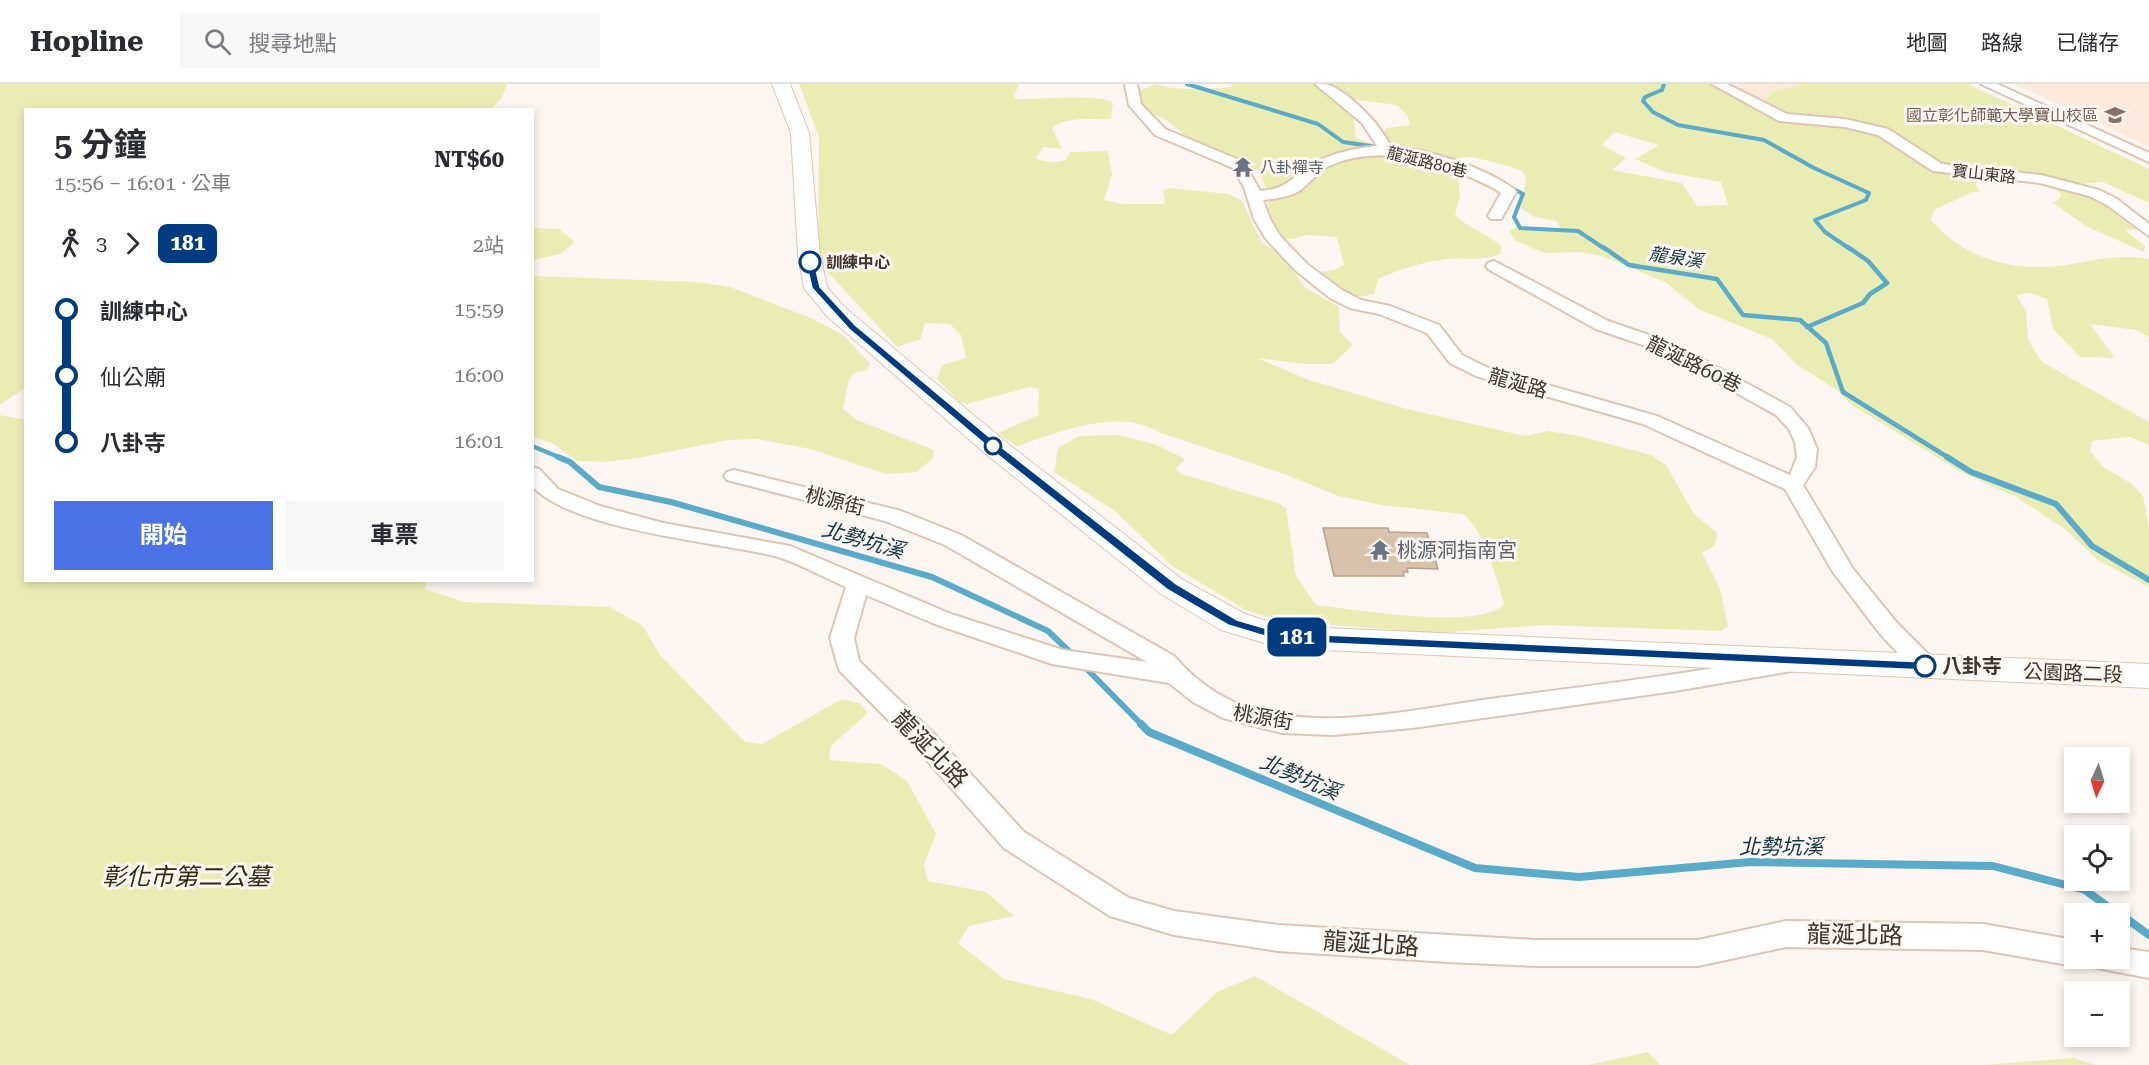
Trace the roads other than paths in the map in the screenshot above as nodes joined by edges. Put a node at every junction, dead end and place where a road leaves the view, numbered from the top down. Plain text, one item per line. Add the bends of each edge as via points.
1 (781, 84) edge
2 (1131, 84) edge
3 (1321, 84) edge
4 (1718, 84) edge
5 (1987, 84) edge
6 (1385, 150) junction
7 (2149, 158) edge
8 (1252, 196) junction
9 (1496, 216) dead end
10 (2149, 231) edge
11 (1494, 266) dead end
12 (534, 475) edge
13 (734, 476) dead end
14 (1793, 485) junction
15 (859, 582) junction
16 (1811, 659) junction
17 (1925, 666) junction
18 (1175, 675) junction
19 (2149, 676) edge
20 (2064, 951) edge
21 (2130, 962) edge
22 (2149, 965) edge

1 - 16 main road, 公園路二段 via 800,133 809,255 816,288 835,311 997,449 1154,573 1233,622 1302,638
2 - 8 street, 龍涎路 via 1135,105 1160,132 1239,165
3 - 6 street via 1368,120 1381,136
4 - 10 street, 寶山東路 via 1784,118 1845,123 1883,132 1938,168 2041,179 2094,193
5 - 7 street
6 - 8 street, 龍涎路80巷 via 1322,165 1294,187
6 - 9 street, 龍涎路80巷 via 1468,172 1503,186 1509,192
8 - 14 street, 龍涎路 via 1274,239 1301,267 1356,304 1433,329 1456,359 1482,372 1650,420
11 - 14 street, 龍涎路60巷 via 1602,325 1669,348 1794,418 1804,435 1806,464
12 - 15 street via 551,493 592,510 661,529 782,550
13 - 18 street, 桃源街 via 893,516 953,540 1165,662
14 - 17 street via 1844,572 1889,629
15 - 18 street via 943,620 1061,658
15 - 20 street, 龍涎北路 via 842,638 848,664 926,742 1014,840 1120,907 1174,922 1278,938 1448,949 1698,953 1786,934 1983,937
16 - 17 main road, 公園路二段
16 - 18 street, 桃源街 via 1653,686 1341,724 1282,724 1225,711
17 - 19 main road, 公園路二段
21 - 22 street

